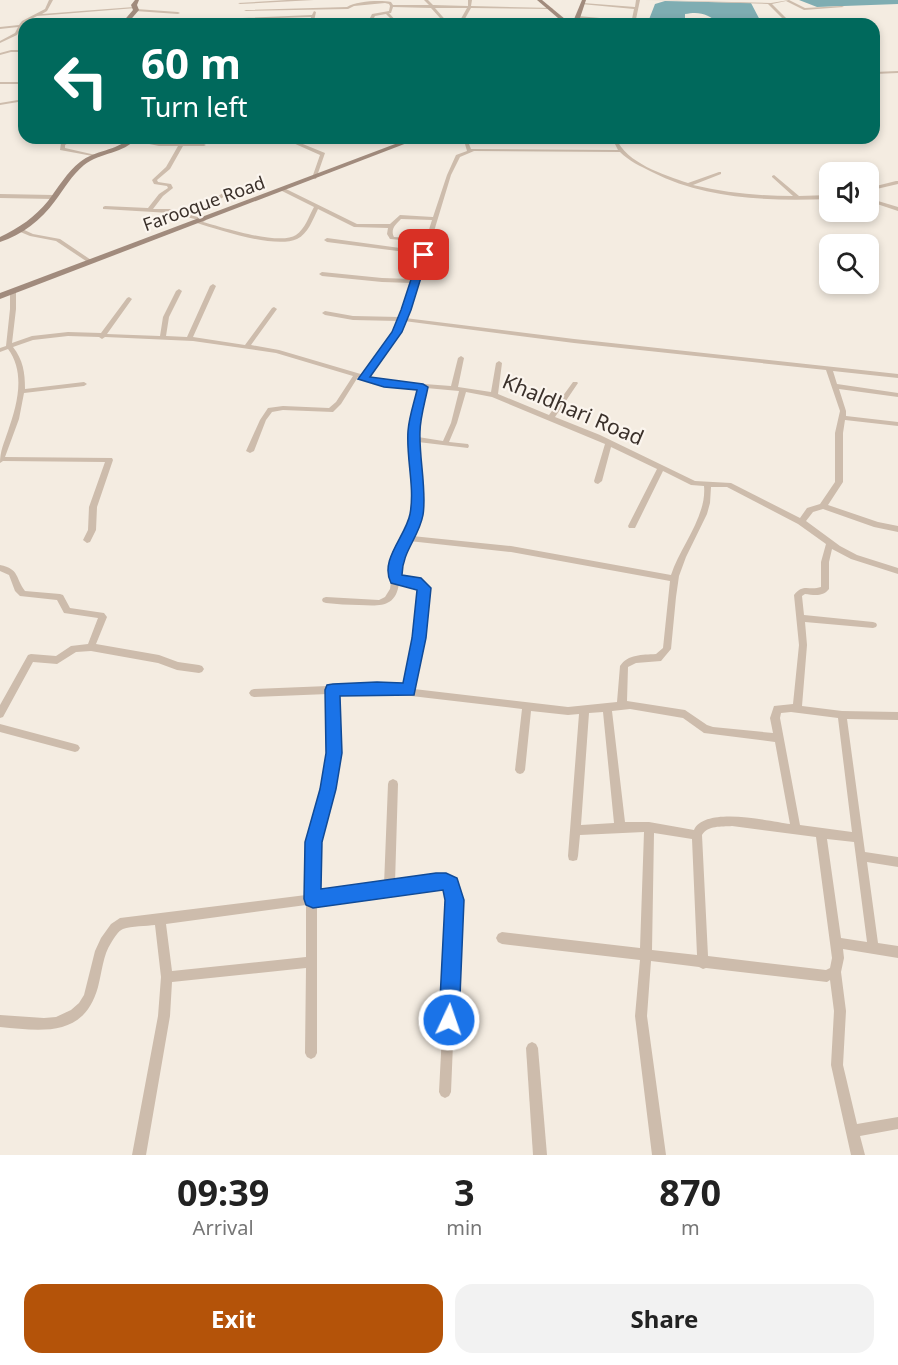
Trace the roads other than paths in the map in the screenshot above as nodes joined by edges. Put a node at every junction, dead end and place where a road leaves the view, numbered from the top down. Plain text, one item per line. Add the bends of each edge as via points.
1 (51, 0) edge
2 (137, 0) edge
3 (312, 0) edge
4 (357, 0) edge
5 (426, 0) edge
6 (470, 0) edge
7 (540, 0) edge
8 (615, 0) edge
9 (638, 0) edge
10 (647, 0) edge
11 (786, 0) edge
12 (583, 2) edge
13 (240, 3) dead end
14 (372, 3) junction
15 (770, 3) junction
16 (393, 6) junction
17 (432, 6) junction
18 (606, 6) junction
19 (614, 6) junction
20 (469, 7) junction
21 (842, 7) dead end
22 (550, 8) junction
23 (636, 8) junction
24 (135, 9) junction
25 (316, 9) junction
26 (246, 10) dead end
27 (178, 13) dead end
28 (349, 13) junction
29 (387, 13) junction
30 (38, 15) junction
31 (314, 16) joint
32 (578, 17) joint
33 (33, 18) edge
34 (128, 18) edge
35 (244, 18) dead end
36 (350, 18) edge
37 (373, 18) edge
38 (391, 18) edge
39 (442, 18) edge
40 (463, 18) edge
41 (561, 18) edge
42 (590, 18) edge
43 (602, 18) edge
44 (634, 18) edge
45 (784, 18) edge
46 (18, 26) edge
47 (0, 28) edge
48 (18, 31) edge
49 (0, 42) edge
50 (18, 51) edge
51 (0, 54) edge
52 (898, 72) edge
53 (880, 73) edge
54 (0, 83) edge
55 (18, 83) edge
56 (18, 95) edge
57 (14, 100) junction
58 (18, 100) edge
59 (0, 104) edge
60 (63, 144) edge
61 (126, 144) edge
62 (173, 144) edge
63 (304, 144) edge
64 (402, 144) edge
65 (467, 144) edge
66 (616, 144) edge
67 (181, 145) junction
68 (204, 145) dead end
69 (470, 151) junction
70 (619, 151) junction
71 (98, 156) junction
72 (719, 173) dead end
73 (774, 176) dead end
74 (314, 178) junction
75 (898, 182) edge
76 (688, 185) junction
77 (879, 187) edge
78 (284, 190) junction
79 (226, 193) dead end
80 (0, 196) edge
81 (53, 197) junction
82 (819, 198) edge
83 (799, 199) junction
84 (879, 203) edge
85 (105, 208) dead end
86 (316, 208) junction
87 (898, 209) edge
88 (149, 210) junction
89 (190, 216) junction
90 (434, 219) junction
91 (201, 221) junction
92 (391, 226) junction
93 (20, 230) junction
94 (0, 240) edge
95 (327, 240) dead end
96 (427, 242) junction
97 (424, 253) junction
98 (91, 262) junction
99 (322, 274) dead end
100 (416, 281) junction
101 (213, 286) dead end
102 (13, 291) junction
103 (179, 291) dead end
104 (0, 296) edge
105 (129, 299) dead end
106 (274, 309) dead end
107 (325, 313) dead end
108 (402, 319) junction
109 (102, 337) junction
110 (163, 338) junction
111 (189, 339) junction
112 (9, 346) junction
113 (247, 346) junction
114 (0, 350) edge
115 (461, 358) dead end
116 (499, 363) dead end
117 (830, 369) junction
118 (898, 376) edge
119 (360, 377) junction
120 (575, 383) dead end
121 (84, 384) dead end
122 (835, 386) junction
123 (423, 387) junction
124 (454, 388) junction
125 (463, 390) junction
126 (21, 391) junction
127 (494, 394) junction
128 (898, 395) edge
129 (843, 418) junction
130 (550, 419) junction
131 (898, 424) edge
132 (414, 438) junction
133 (445, 443) junction
134 (609, 443) junction
135 (465, 446) dead end
136 (250, 451) dead end
137 (0, 460) edge
138 (662, 467) junction
139 (598, 481) dead end
140 (707, 483) junction
141 (823, 506) junction
142 (801, 522) junction
143 (632, 526) dead end
144 (898, 530) edge
145 (408, 538) junction
146 (87, 540) dead end
147 (830, 543) junction
148 (0, 568) edge
149 (898, 571) edge
150 (674, 579) junction
151 (396, 580) junction
152 (326, 600) dead end
153 (800, 618) junction
154 (873, 625) dead end
155 (91, 647) junction
156 (199, 669) dead end
157 (333, 690) junction
158 (409, 690) junction
159 (254, 693) dead end
160 (622, 705) junction
161 (527, 706) junction
162 (607, 707) junction
163 (797, 709) junction
164 (584, 711) junction
165 (0, 714) edge
166 (842, 715) junction
167 (898, 716) edge
168 (0, 728) edge
169 (779, 738) junction
170 (75, 748) dead end
171 (519, 770) dead end
172 (393, 784) dead end
173 (620, 826) junction
174 (649, 827) junction
175 (575, 830) junction
176 (796, 830) junction
177 (821, 833) junction
178 (697, 835) junction
179 (858, 838) junction
180 (573, 856) dead end
181 (861, 856) junction
182 (898, 862) edge
183 (389, 888) junction
184 (313, 899) junction
185 (160, 918) junction
186 (502, 939) dead end
187 (837, 943) junction
188 (873, 948) junction
189 (898, 952) edge
190 (646, 956) junction
191 (312, 962) junction
192 (703, 963) junction
193 (835, 972) junction
194 (167, 977) junction
195 (0, 1021) edge
196 (532, 1048) dead end
197 (311, 1053) dead end
198 (445, 1092) dead end
199 (898, 1123) edge
200 (852, 1131) junction
201 (139, 1155) edge
202 (540, 1155) edge
203 (659, 1155) edge
204 (858, 1155) edge

1 - 30 street via 49,8
2 - 24 main road
3 - 13 street
4 - 14 street
5 - 17 street
6 - 20 street
7 - 22 main road
8 - 19 street
9 - 23 street
10 - 15 street
11 - 15 street
11 - 21 street via 804,9
12 - 18 street
12 - 32 main road
14 - 16 street via 389,2
14 - 28 street
15 - 45 street
16 - 17 street
16 - 29 street
17 - 20 street
17 - 39 street
18 - 19 street
18 - 43 street
19 - 23 street
20 - 22 street
20 - 40 street
22 - 41 main road
23 - 44 street
24 - 27 street
24 - 30 street
24 - 34 main road
25 - 26 street
25 - 28 street
25 - 31 street
28 - 36 street
29 - 37 street
29 - 38 street
30 - 33 street
31 - 35 street
32 - 42 street
46 - 47 street
48 - 49 street
50 - 51 street
52 - 53 street
54 - 55 street
56 - 57 street
57 - 58 street
57 - 59 street
60 - 71 street via 62,149
61 - 71 main road
62 - 67 street
63 - 74 street via 323,154
64 - 74 main road, Farooque Road
65 - 69 street
66 - 70 street
67 - 68 street
67 - 88 street via 168,168 154,180 171,188
69 - 70 street
69 - 90 street via 456,158
70 - 76 street via 654,172
71 - 81 main road via 76,169
72 - 76 street
73 - 83 street
74 - 78 main road, Farooque Road
75 - 77 street
76 - 83 street via 741,195
78 - 86 street
78 - 91 main road, Farooque Road
79 - 89 street
80 - 81 street
81 - 93 main road via 35,220
82 - 83 street
84 - 87 street
85 - 88 street
86 - 91 street via 300,235 292,239 239,234
86 - 92 street via 356,226
88 - 89 street
89 - 91 street
90 - 92 street via 400,217
90 - 96 street
91 - 98 main road, Farooque Road
92 - 96 street via 392,238
93 - 94 main road
93 - 98 street via 58,240
95 - 97 street
96 - 97 street
97 - 100 street
98 - 102 main road, Farooque Road
99 - 100 street
100 - 108 street
101 - 111 street
102 - 104 main road, Farooque Road
102 - 112 street
103 - 110 street via 166,316
105 - 109 street
106 - 113 street
107 - 108 street
108 - 117 street
108 - 119 street via 392,339
109 - 110 street, Khaldhari Road
109 - 112 street, Khaldhari Road via 44,336
110 - 111 street, Khaldhari Road
111 - 113 street, Khaldhari Road
112 - 114 street, Khaldhari Road
112 - 126 street via 15,353
113 - 119 street, Khaldhari Road via 297,356
115 - 124 street
116 - 127 street
117 - 118 street
117 - 122 street
119 - 123 street, Khaldhari Road
119 - 136 street via 331,410 270,410
120 - 130 street
121 - 126 street
122 - 128 street
122 - 129 street
123 - 124 street, Khaldhari Road
123 - 132 street
124 - 125 street, Khaldhari Road
125 - 127 street, Khaldhari Road
125 - 133 street
126 - 137 street via 16,422
127 - 130 street, Khaldhari Road
129 - 131 street
129 - 141 street via 839,433 839,482
130 - 134 street, Khaldhari Road
132 - 133 street
132 - 145 street via 417,513
133 - 135 street
134 - 138 street, Khaldhari Road
134 - 139 street
137 - 146 street via 109,460
138 - 140 street, Khaldhari Road via 694,483
138 - 143 street
140 - 142 street, Khaldhari Road via 728,484
140 - 150 street via 709,499
141 - 142 street via 810,510
141 - 144 street
142 - 147 street, Khaldhari Road
145 - 150 street via 511,549
145 - 151 street via 397,557
147 - 149 street, Khaldhari Road
147 - 153 street via 825,589 800,592
148 - 155 street via 16,578 23,594 60,597 67,611 101,615
150 - 160 street via 667,649 658,658 628,661 623,671
151 - 152 street via 385,602
151 - 158 street via 417,582 424,588
153 - 154 street
153 - 163 street via 803,645
155 - 156 street
155 - 165 street via 74,649 57,660 31,658
157 - 158 street
157 - 159 street
157 - 184 street via 334,753 313,842
158 - 161 street
160 - 162 street
160 - 169 street via 680,713 712,731
161 - 164 street
161 - 171 street
162 - 164 street
162 - 173 street
163 - 166 street
163 - 169 street via 777,709
164 - 175 street
166 - 167 street
166 - 179 street
168 - 170 street
169 - 176 street
172 - 183 street
173 - 174 street
173 - 175 street
174 - 178 street
174 - 190 street
175 - 180 street
176 - 177 street
176 - 178 street via 732,821 708,823
177 - 179 street
177 - 187 street
178 - 192 street
179 - 181 street
181 - 182 street
181 - 188 street
183 - 184 street
183 - 198 street via 446,882 454,891
184 - 185 street
184 - 191 street
185 - 194 street
185 - 195 street via 120,924 109,933 88,999 73,1017 42,1024
186 - 190 street
187 - 188 street
187 - 193 street
188 - 189 street
190 - 192 street
190 - 203 street via 641,1016
191 - 194 street
191 - 197 street
192 - 193 street via 817,976
193 - 200 street via 840,1011 837,1065
194 - 201 street
196 - 202 street
199 - 200 street
200 - 204 street

